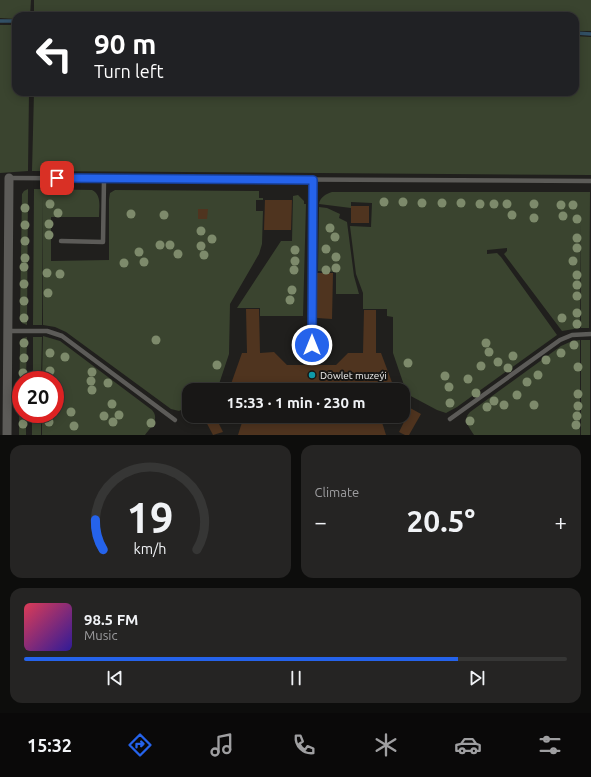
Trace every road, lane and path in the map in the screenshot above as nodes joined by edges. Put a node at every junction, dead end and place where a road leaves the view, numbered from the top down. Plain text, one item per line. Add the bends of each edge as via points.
1 (9, 178) joint
2 (104, 179) junction
3 (313, 180) junction
4 (591, 182) edge
5 (61, 241) dead end
6 (8, 331) junction
7 (591, 334) edge
8 (311, 361) dead end
9 (450, 419) dead end
10 (175, 420) dead end
11 (7, 435) edge

1 - 2 lane
1 - 6 street
2 - 3 lane
2 - 5 lane via 103,242
3 - 4 lane
3 - 8 lane
6 - 10 lane via 47,331 62,336
6 - 11 street
7 - 9 lane via 572,335 560,340

